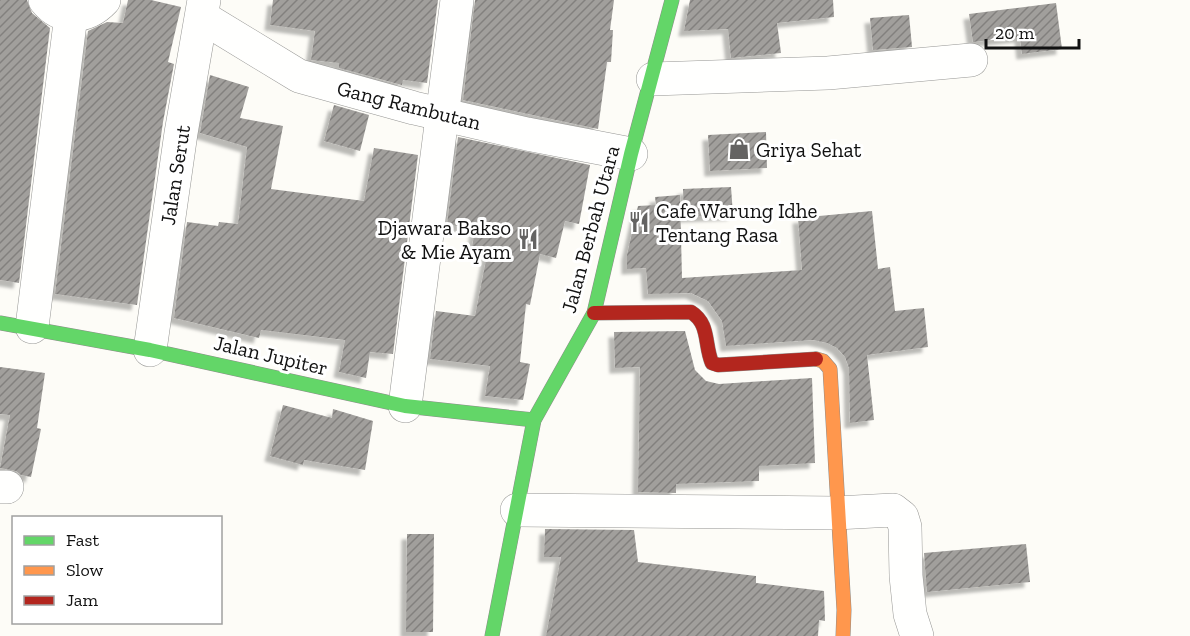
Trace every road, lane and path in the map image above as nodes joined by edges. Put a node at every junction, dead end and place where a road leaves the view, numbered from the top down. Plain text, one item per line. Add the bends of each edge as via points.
1 (104, 0) edge
2 (457, 0) edge
3 (672, 0) edge
4 (201, 5) edge
5 (58, 8) edge
6 (971, 60) dead end
7 (653, 79) junction
8 (442, 114) junction
9 (631, 154) junction
10 (594, 313) junction
11 (16, 325) edge
12 (150, 350) junction
13 (405, 406) junction
14 (534, 420) junction
15 (517, 510) junction
16 (836, 513) junction
17 (492, 636) edge
18 (843, 636) edge
19 (917, 636) edge

1 - 5 street via 84,14
2 - 8 street
3 - 7 street, Jalan Berbah Utara
4 - 8 street, Gang Rambutan via 299,76
4 - 12 street, Jalan Serut
5 - 11 street
6 - 7 street via 828,73
7 - 9 street, Jalan Berbah Utara
8 - 9 street, Gang Rambutan
8 - 13 street
9 - 10 street, Jalan Berbah Utara
10 - 14 street, Jalan Berbah Utara
10 - 16 street via 691,312 705,325 709,356 718,365 823,361 830,369
11 - 12 street, Jalan Jupiter
12 - 13 street, Jalan Jupiter
13 - 14 street, Jalan Jupiter
14 - 15 street, Jalan Berbah Utara
15 - 16 street
15 - 17 street, Jalan Berbah Utara
16 - 18 street
16 - 19 street via 893,510 902,517 910,614

